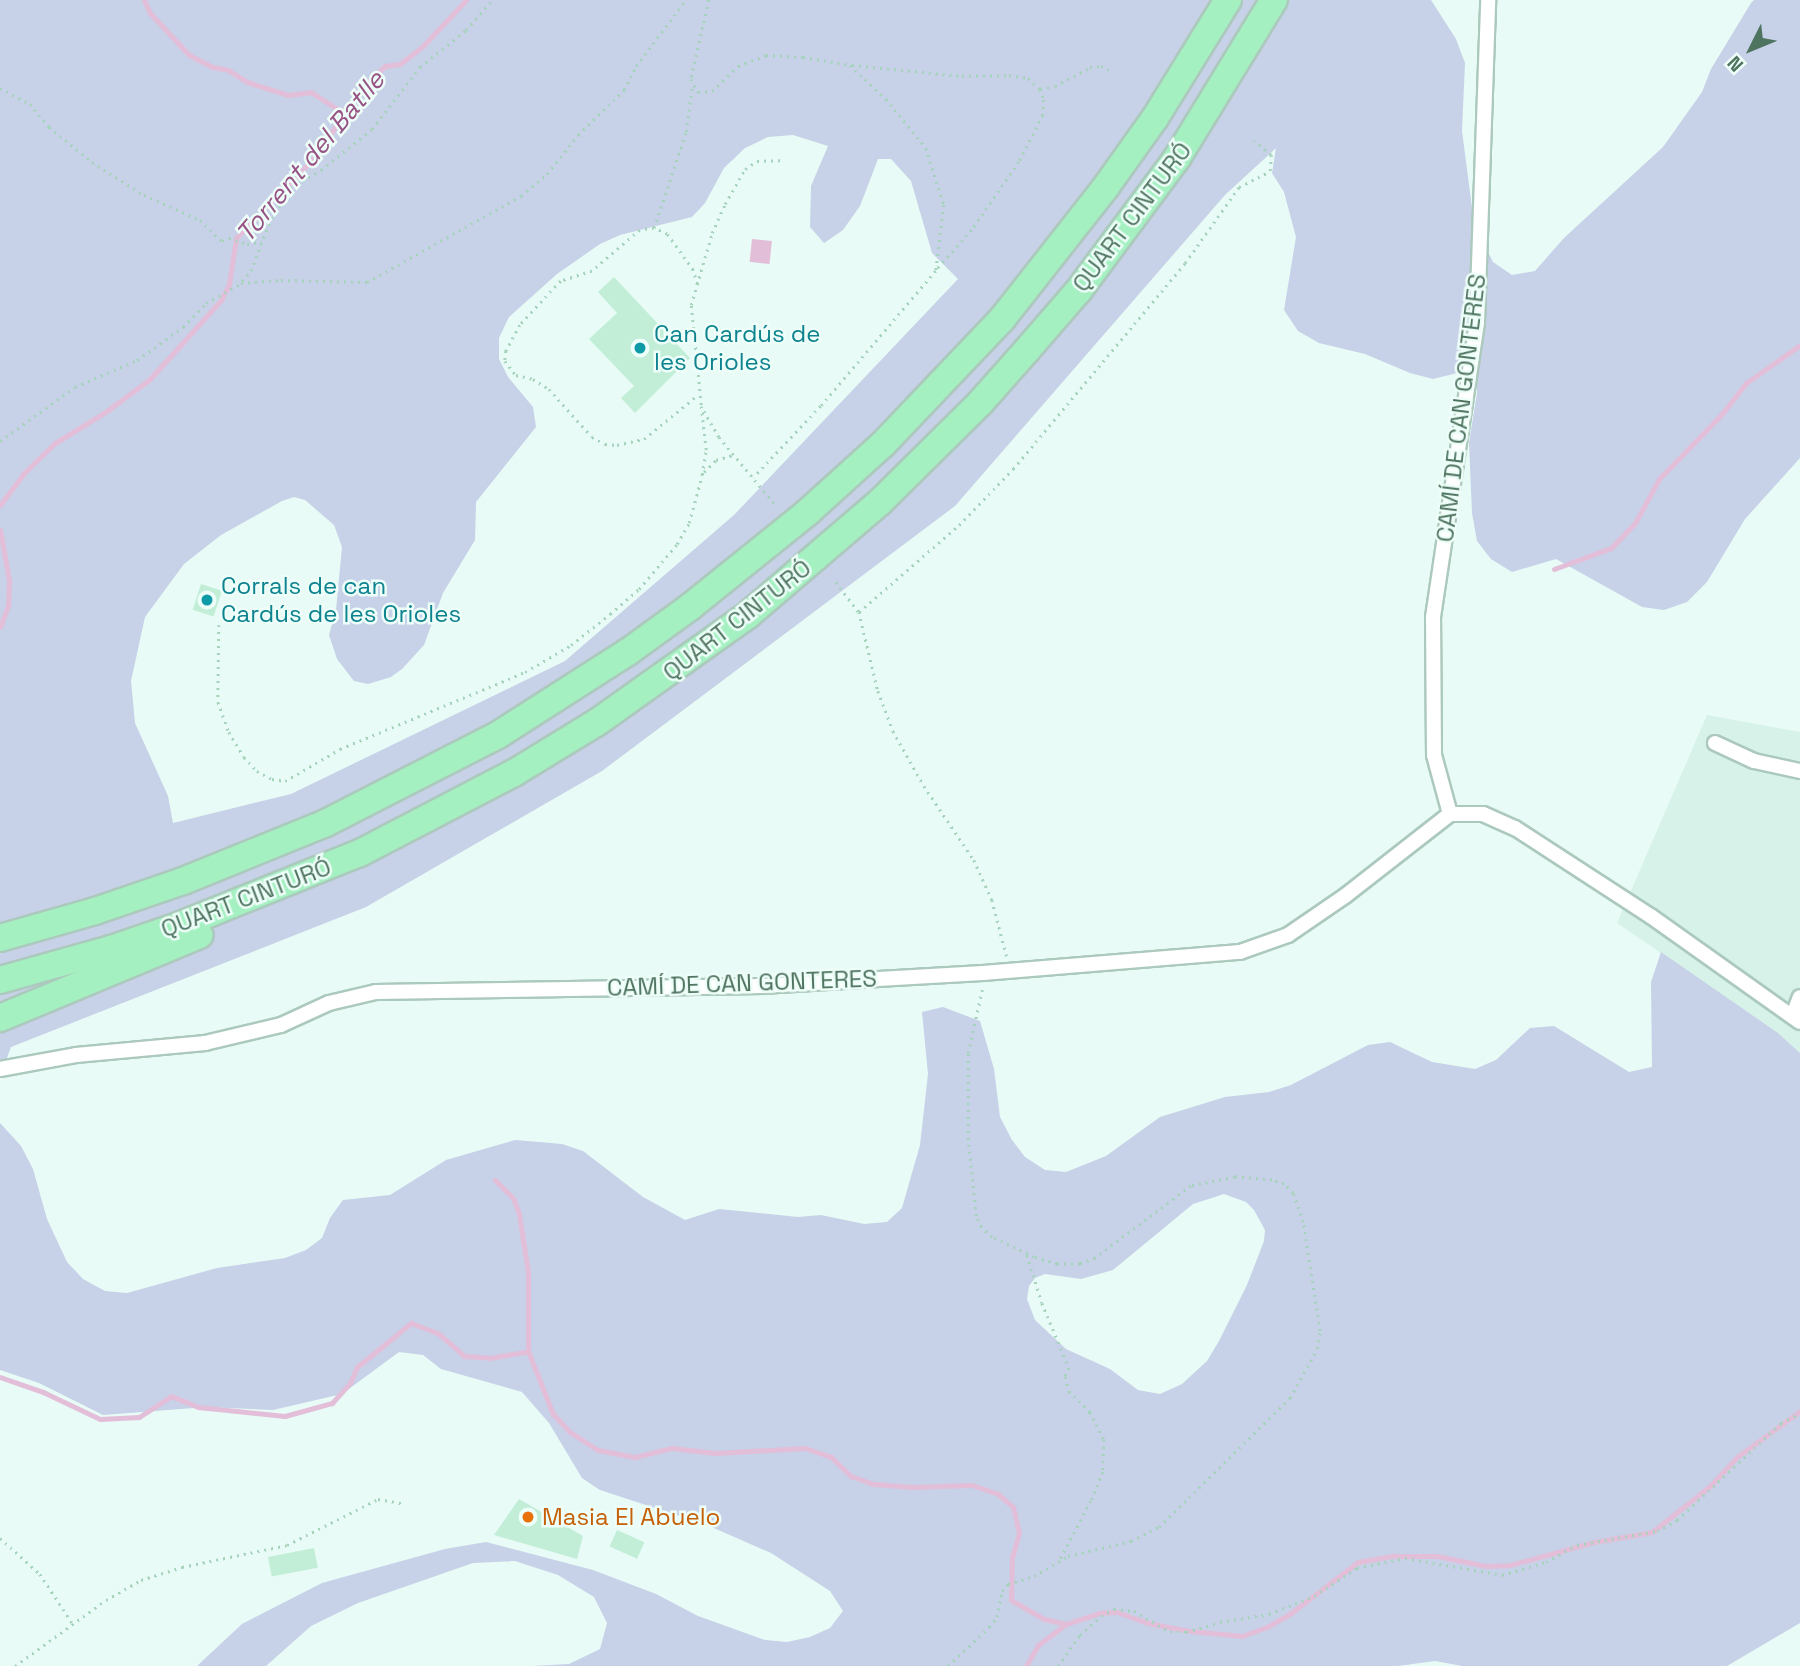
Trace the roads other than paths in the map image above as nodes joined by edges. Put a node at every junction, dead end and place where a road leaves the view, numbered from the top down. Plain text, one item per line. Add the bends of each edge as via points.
1 (1228, 0) edge
2 (1274, 0) edge
3 (1488, 0) edge
4 (1715, 743) dead end
5 (1800, 771) edge
6 (1450, 814) junction
7 (272, 846) junction
8 (289, 884) junction
9 (0, 920) edge
10 (0, 938) edge
11 (0, 980) edge
12 (1800, 997) edge
13 (0, 1018) edge
14 (1796, 1018) edge
15 (0, 1069) edge

1 - 7 highway, QUART CINTURÓ via 1155,118 1046,265 950,376 808,513 690,607 549,704 433,770
2 - 8 highway, QUART CINTURÓ via 1177,158 1086,280 980,403 880,502 748,615 596,723 438,814
3 - 6 street, CAMÍ DE CAN GONTERES via 1477,321 1433,617 1434,755
4 - 5 street via 1754,761
6 - 14 street via 1483,814 1516,828
6 - 15 street, CAMÍ DE CAN GONTERES via 1287,935 1240,952 762,986 376,992 329,1003 281,1025 217,1040 76,1055
7 - 9 highway via 186,864
7 - 10 highway, QUART CINTURÓ via 95,911
8 - 11 highway, QUART CINTURÓ via 111,949
8 - 13 highway via 223,925
12 - 14 street

